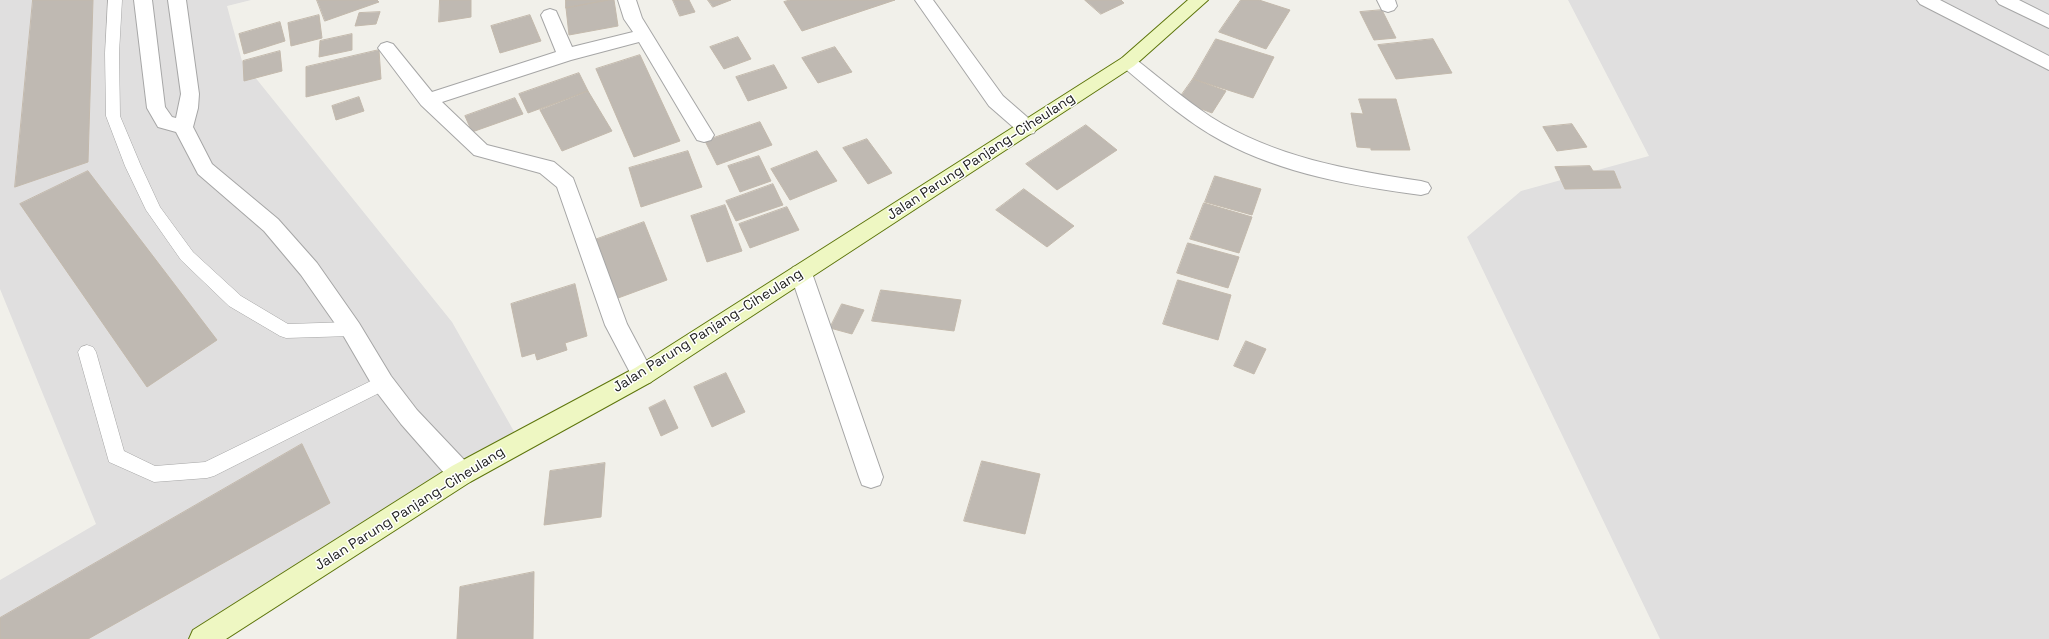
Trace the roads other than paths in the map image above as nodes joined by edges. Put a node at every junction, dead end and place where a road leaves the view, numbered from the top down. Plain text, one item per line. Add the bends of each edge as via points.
1 (115, 0) edge
2 (143, 0) edge
3 (177, 0) edge
4 (627, 0) edge
5 (924, 0) edge
6 (1199, 0) edge
7 (1926, 0) edge
8 (2005, 0) edge
9 (550, 15) dead end
10 (2049, 22) edge
11 (644, 35) junction
12 (387, 48) dead end
13 (566, 55) junction
14 (1128, 62) junction
15 (2049, 64) edge
16 (428, 100) junction
17 (183, 127) junction
18 (1027, 128) junction
19 (704, 135) dead end
20 (1421, 188) dead end
21 (801, 273) junction
22 (351, 329) junction
23 (87, 352) dead end
24 (644, 375) junction
25 (384, 383) junction
26 (461, 474) junction
27 (871, 477) dead end
28 (202, 639) edge

1 - 22 lane via 112,53 113,116 154,210 187,256 235,301 286,331
2 - 17 street via 156,108 165,122
3 - 17 street via 190,94
4 - 11 street via 633,19
5 - 18 street via 996,101
6 - 14 street, Jalan Parung Panjang–Ciheulang
7 - 15 street
8 - 10 street
9 - 13 street
11 - 13 street
11 - 19 street
12 - 16 street
13 - 16 street
14 - 18 street, Jalan Parung Panjang–Ciheulang
14 - 20 street via 1205,122 1245,143 1284,159 1327,171 1364,180
16 - 24 street via 481,150 547,168 566,183 616,325
17 - 22 street via 205,169 271,225 309,269
18 - 21 street, Jalan Parung Panjang–Ciheulang
21 - 24 street, Jalan Parung Panjang–Ciheulang
21 - 27 street
22 - 25 street
23 - 25 lane via 116,456 154,474 207,470
24 - 26 street, Jalan Parung Panjang–Ciheulang
25 - 26 street via 409,417
26 - 28 street, Jalan Parung Panjang–Ciheulang

